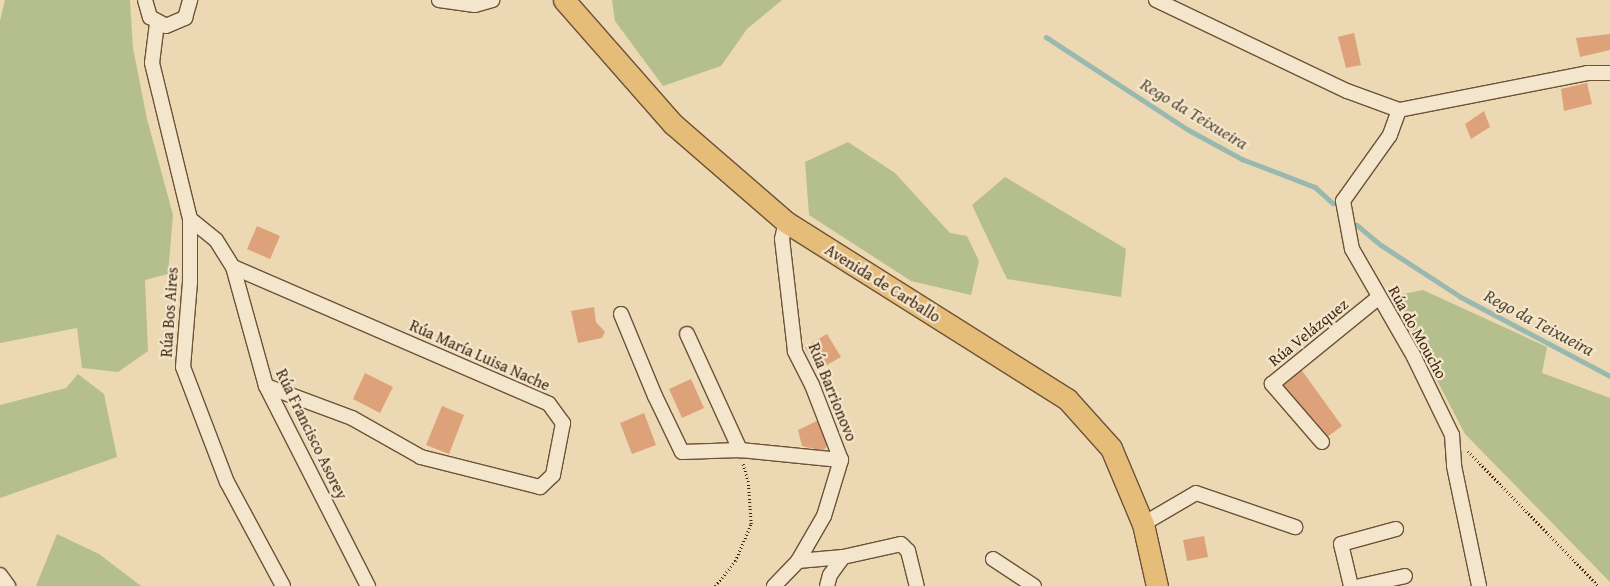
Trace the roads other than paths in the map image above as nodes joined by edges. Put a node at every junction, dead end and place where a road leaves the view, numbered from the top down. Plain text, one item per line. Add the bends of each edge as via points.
1 (144, 0) edge
2 (190, 0) edge
3 (439, 0) edge
4 (492, 0) edge
5 (564, 0) edge
6 (1156, 0) edge
7 (157, 23) junction
8 (1610, 73) edge
9 (1399, 110) junction
10 (190, 219) junction
11 (786, 222) junction
12 (233, 268) junction
13 (1379, 297) junction
14 (621, 314) dead end
15 (686, 334) dead end
16 (266, 386) junction
17 (1322, 442) dead end
18 (740, 450) junction
19 (841, 460) junction
20 (1143, 524) junction
21 (1295, 526) dead end
22 (1396, 529) dead end
23 (842, 557) junction
24 (993, 559) dead end
25 (798, 561) junction
26 (0, 575) edge
27 (1405, 576) dead end
28 (8, 586) edge
29 (283, 586) edge
30 (368, 586) edge
31 (774, 586) edge
32 (828, 586) edge
33 (917, 586) edge
34 (1034, 586) edge
35 (1157, 586) edge
36 (1351, 586) edge
37 (1360, 586) edge
38 (1479, 586) edge

1 - 7 street via 146,11
2 - 7 street via 188,13 179,22 166,26
3 - 4 street via 475,5
5 - 11 main road, Avenida de Carballo via 673,124
6 - 9 street via 1347,91
7 - 10 street, Rúa Bos Aires via 152,63
8 - 9 street via 1587,72
9 - 13 street, Rúa do Moucho via 1390,135 1343,201 1352,249
10 - 12 street, Rúa Francisco Asorey via 216,240
10 - 29 street, Rúa Bos Aires via 190,282 183,367 227,482
11 - 19 street, Rúa Barrionovo via 782,239 795,351
11 - 20 main road, Avenida de Carballo via 1067,400 1111,448
12 - 16 street, Rúa Francisco Asorey
12 - 16 street, Rúa María Luisa Nache via 549,404 563,423 553,475 540,487 421,457 352,418
13 - 17 street, Rúa Velázquez via 1272,384
13 - 38 street, Rúa do Moucho via 1414,357 1452,435 1454,466
14 - 18 street via 654,396 682,452
15 - 18 street
16 - 30 street, Rúa Francisco Asorey
18 - 19 street
19 - 25 street, Rúa Barrionovo via 824,516
20 - 21 street via 1196,492
20 - 35 main road, Avenida de Carballo
22 - 36 street via 1340,544
23 - 25 street
23 - 32 street via 830,575
23 - 33 street via 901,544 908,551
24 - 34 street
25 - 31 street, Rúa Barrionovo
26 - 28 street
27 - 37 street

